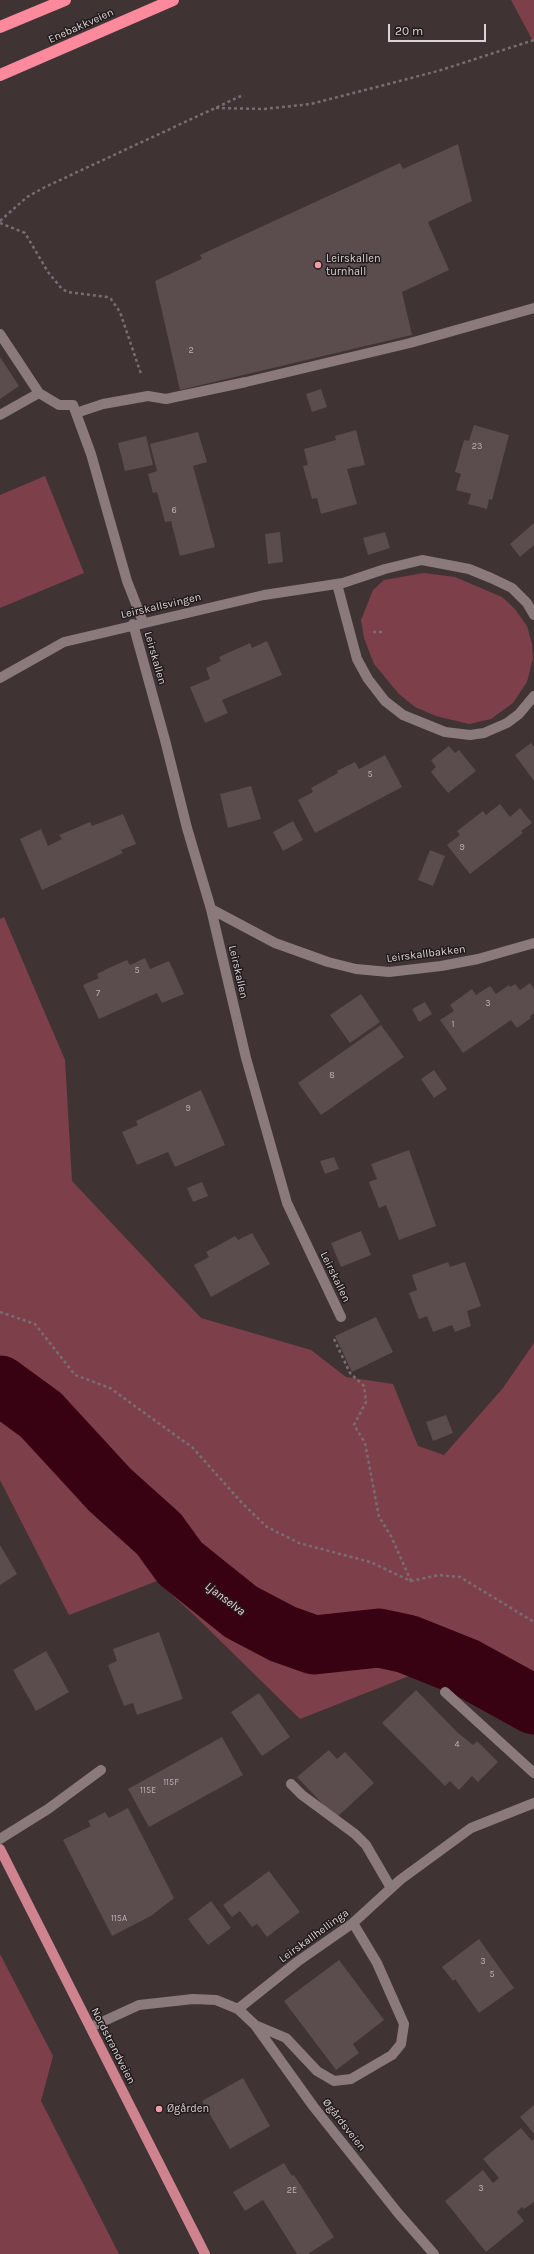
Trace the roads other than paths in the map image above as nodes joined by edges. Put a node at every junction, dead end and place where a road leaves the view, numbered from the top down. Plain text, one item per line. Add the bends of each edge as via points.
1 (65, 0) edge
2 (173, 0) edge
3 (0, 27) edge
4 (0, 75) edge
5 (534, 308) edge
6 (0, 334) edge
7 (39, 393) junction
8 (74, 409) junction
9 (0, 415) edge
10 (337, 584) junction
11 (534, 615) edge
12 (138, 623) junction
13 (0, 678) edge
14 (534, 696) edge
15 (211, 909) junction
16 (534, 943) edge
17 (341, 1316) road end
18 (445, 1692) dead end
19 (101, 1770) dead end
20 (534, 1773) edge
21 (291, 1784) dead end
22 (534, 1803) edge
23 (0, 1839) edge
24 (0, 1849) edge
25 (391, 1888) junction
26 (353, 1924) junction
27 (238, 2009) junction
28 (255, 2025) junction
29 (90, 2027) junction
30 (205, 2254) edge
31 (434, 2254) edge

1 - 3 highway
2 - 4 highway, Enebakkveien
5 - 8 street via 410,344 166,400 148,396
6 - 7 street
7 - 8 street via 59,405
7 - 9 street
8 - 12 street, Leirskallen via 91,454
10 - 11 street, Leirskallsvingen via 422,560 469,569 512,588 527,603
10 - 12 street, Leirskallsvingen via 264,595
10 - 14 street via 357,659 385,701 403,715 445,732 470,735 484,733 519,714
12 - 13 street, Leirskallsvingen via 64,642
12 - 15 street, Leirskallen via 187,828
15 - 16 street, Leirskallbakken via 275,943 356,969 389,972 441,966
15 - 17 street, Leirskallen via 246,1058 287,1203
18 - 20 street
19 - 23 street via 48,1809
21 - 25 street via 366,1845
22 - 25 street, Leirskallhellinga via 471,1828
24 - 29 main road, Nordstrandveien
25 - 26 street, Leirskallhellinga
26 - 27 street, Leirskallhellinga via 297,1962
26 - 28 street via 377,1963 404,2024 401,2044 392,2055 351,2079 334,2081 317,2071 286,2038
27 - 28 street, Øgårdsveien
27 - 29 street via 216,2000 193,1999 139,2005
28 - 31 street, Øgårdsveien via 313,2106
29 - 30 main road, Nordstrandveien

